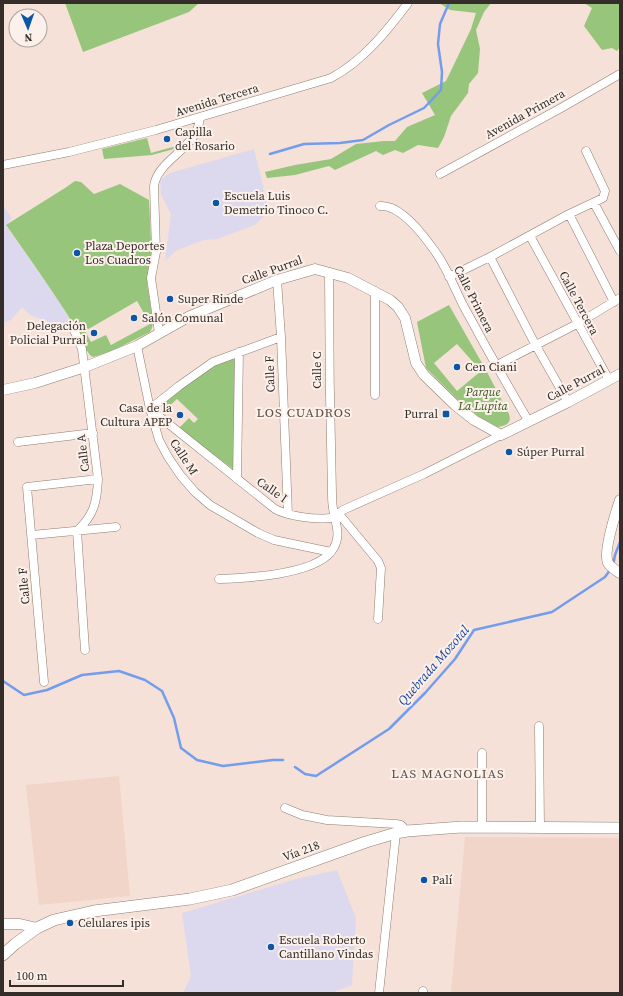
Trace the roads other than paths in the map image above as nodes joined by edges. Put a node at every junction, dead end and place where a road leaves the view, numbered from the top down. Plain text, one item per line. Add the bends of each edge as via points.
1 (408, 3) edge
2 (620, 74) edge
3 (200, 118) junction
4 (586, 151) dead end
5 (3, 165) edge
6 (440, 174) dead end
7 (594, 203) junction
8 (380, 206) dead end
9 (569, 214) junction
10 (530, 236) junction
11 (620, 251) edge
12 (490, 257) junction
13 (330, 272) junction
14 (449, 277) junction
15 (277, 280) junction
16 (375, 291) junction
17 (617, 300) edge
18 (577, 324) junction
19 (70, 325) dead end
20 (159, 333) junction
21 (281, 337) junction
22 (535, 344) junction
23 (137, 346) junction
24 (239, 352) junction
25 (495, 366) junction
26 (85, 367) junction
27 (620, 374) edge
28 (609, 380) junction
29 (3, 390) edge
30 (375, 395) dead end
31 (568, 402) junction
32 (150, 409) junction
33 (528, 422) junction
34 (93, 433) junction
35 (500, 435) junction
36 (18, 442) dead end
37 (98, 479) junction
38 (237, 479) junction
39 (620, 500) edge
40 (288, 514) junction
41 (336, 515) junction
42 (116, 527) dead end
43 (77, 531) junction
44 (32, 536) junction
45 (331, 552) junction
46 (619, 573) edge
47 (219, 579) dead end
48 (378, 619) dead end
49 (85, 650) dead end
50 (44, 682) dead end
51 (539, 726) dead end
52 (482, 753) dead end
53 (285, 808) dead end
54 (482, 827) junction
55 (540, 828) junction
56 (620, 828) edge
57 (407, 831) junction
58 (396, 833) junction
59 (3, 924) edge
60 (37, 928) junction
61 (3, 955) edge
62 (378, 993) edge

1 - 3 street, Avenida Tercera via 376,42 341,73 322,82
2 - 6 street, Avenida Primera
3 - 5 street, Avenida Tercera via 113,141
3 - 20 street via 198,129 192,139 155,179 156,252 151,278
4 - 7 street via 605,192 603,198
7 - 9 street
7 - 11 street
8 - 14 street, Calle Primera via 395,209 416,227 432,246
9 - 10 street
9 - 17 street
10 - 12 street
10 - 18 street, Calle Tercera
12 - 14 street
12 - 22 street
13 - 15 street, Calle Purral via 315,269
13 - 16 street, Calle Purral
13 - 41 street, Calle C via 330,404 333,508
14 - 25 street, Calle Primera
15 - 20 street, Calle Purral via 190,316
15 - 21 street, Calle F
16 - 30 street
16 - 35 street, Calle Purral via 398,307 405,318 416,363 424,375 467,415
17 - 18 street
18 - 22 street
18 - 28 street, Calle Tercera
19 - 26 street, Calle A via 82,349
20 - 23 street, Calle Purral
21 - 24 street
21 - 40 street, Calle F
22 - 25 street
22 - 31 street
23 - 26 street, Calle Purral
23 - 32 street
24 - 32 street via 213,362
24 - 38 street
25 - 33 street, Calle Primera
26 - 29 street, Calle Purral
26 - 34 street, Calle A
27 - 28 street, Calle Purral
28 - 31 street, Calle Purral
31 - 33 street, Calle Purral
32 - 38 street, Calle I
32 - 45 street, Calle M via 159,440 168,457 186,482 210,504 274,540
33 - 35 street, Calle Purral
34 - 36 street
34 - 37 street, Calle A
35 - 41 street, Calle I
37 - 43 street, Calle A via 94,510 87,522
37 - 44 street, Calle F via 27,487
38 - 40 street, Calle I via 275,509
39 - 46 street via 606,556 608,563
40 - 41 street, Calle I via 319,518
41 - 45 street, Calle C via 338,532
41 - 48 street via 378,561
42 - 43 street
43 - 44 street
43 - 49 street
44 - 50 street, Calle F
45 - 47 street via 312,565 298,570
51 - 55 street
52 - 54 street
53 - 57 street via 302,816 327,820 396,824
54 - 55 main road, Vía 218
54 - 57 main road, Vía 218
55 - 56 main road, Vía 218
57 - 58 main road, Vía 218
58 - 60 main road, Vía 218 via 232,890 94,911 54,920
58 - 62 street
59 - 60 street
60 - 61 main road, Vía 218

